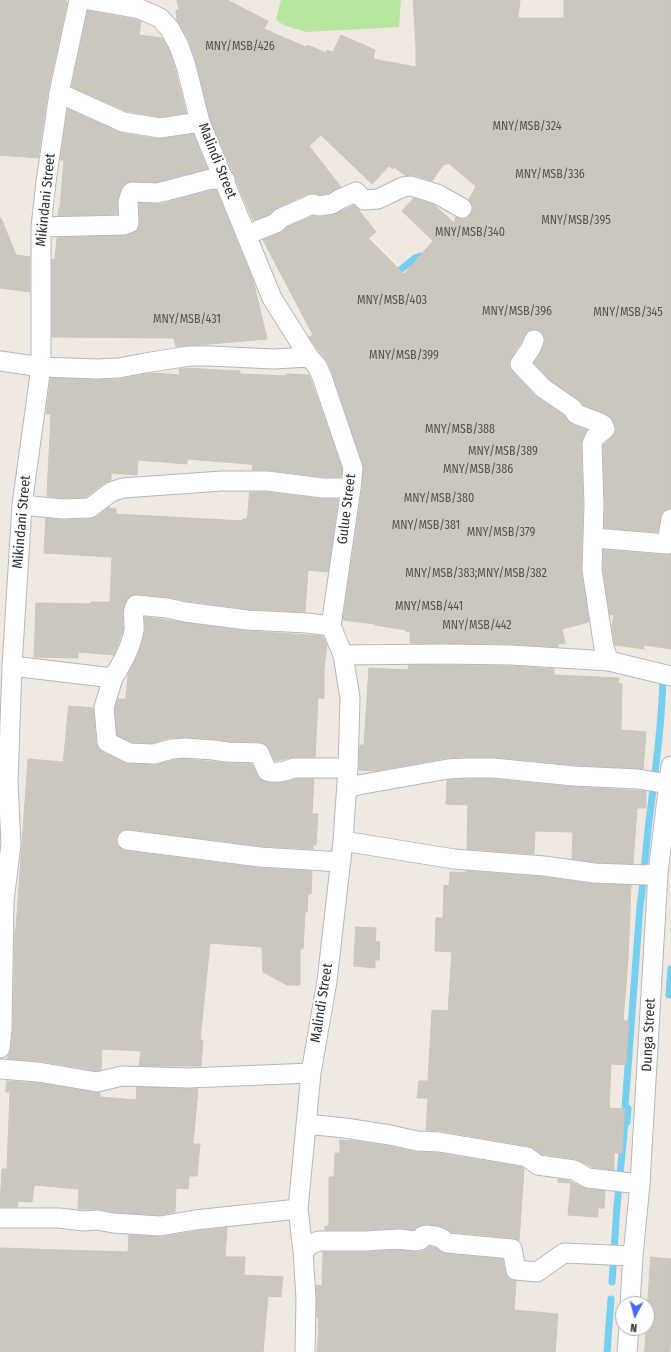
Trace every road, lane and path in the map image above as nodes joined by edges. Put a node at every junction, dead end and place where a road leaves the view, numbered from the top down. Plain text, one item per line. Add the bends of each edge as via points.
1 (79, 0) edge
2 (89, 0) edge
3 (59, 93) junction
4 (200, 122) junction
5 (225, 180) junction
6 (462, 208) dead end
7 (41, 227) junction
8 (246, 235) junction
9 (534, 340) dead end
10 (0, 362) edge
11 (313, 362) junction
12 (40, 367) junction
13 (351, 488) junction
14 (22, 505) junction
15 (671, 520) edge
16 (594, 538) junction
17 (331, 626) junction
18 (343, 655) junction
19 (609, 661) junction
20 (12, 666) junction
21 (671, 676) edge
22 (113, 678) junction
23 (348, 768) junction
24 (670, 775) edge
25 (347, 790) junction
26 (126, 840) dead end
27 (343, 841) junction
28 (341, 862) junction
29 (658, 874) junction
30 (0, 1048) edge
31 (0, 1069) edge
32 (311, 1073) junction
33 (306, 1124) junction
34 (640, 1184) junction
35 (298, 1209) junction
36 (0, 1218) edge
37 (303, 1251) junction
38 (633, 1256) junction
39 (630, 1296) edge
40 (628, 1336) edge
41 (305, 1352) edge
42 (627, 1352) edge

1 - 3 street, Mikindani Street
2 - 4 street, Malindi Street via 140,9 160,18 170,29 179,46
3 - 4 street via 123,122 160,128
3 - 7 street, Mikindani Street
4 - 5 street, Malindi Street
5 - 7 street via 211,179 158,192 132,192 128,202 128,224
5 - 8 street, Malindi Street
6 - 8 street via 437,194 411,186 403,187 378,199 364,200 356,192 332,204 312,204
7 - 12 street, Mikindani Street
8 - 11 street, Malindi Street via 272,298
9 - 16 street via 520,364 543,388 572,408 576,414 604,425 605,429 595,437 592,444
10 - 12 street
11 - 12 street via 189,356 119,368
11 - 13 street, Gulue Street via 322,377 353,468
12 - 14 street, Mikindani Street
13 - 14 street via 323,488 267,481 222,481 123,488 110,492 90,508 64,509
13 - 17 street, Gulue Street
14 - 20 street, Mikindani Street
15 - 16 street via 667,544
16 - 19 street via 592,570 604,648
17 - 18 street
17 - 22 street via 247,620 136,605 133,610 134,630 128,652
18 - 19 street via 511,655
18 - 23 street, Malindi Street via 350,698
19 - 21 street
20 - 22 street
20 - 30 street, Mikindani Street via 8,782 11,844 4,901
22 - 23 street via 104,707 106,742 129,753 154,754 185,748 252,752 259,753 266,770 270,772 301,768
23 - 25 street, Malindi Street
24 - 25 street via 638,779 493,768 448,768 358,785
24 - 29 street, Dunga Street
25 - 27 street, Malindi Street
26 - 28 street via 260,856
27 - 28 street, Malindi Street
27 - 29 street via 454,859 594,873
28 - 32 street, Malindi Street via 327,981
29 - 34 street, Dunga Street
31 - 32 street via 38,1072 97,1082 122,1076 188,1078
32 - 33 street, Malindi Street
33 - 34 street via 522,1156 538,1165 574,1170 588,1178
33 - 35 street, Malindi Street
34 - 38 street, Dunga Street
35 - 36 street via 160,1226 59,1218
35 - 37 street, Malindi Street
37 - 38 street via 319,1241 415,1241 426,1235 441,1238 447,1243 512,1249 516,1270 521,1271 538,1272 564,1252
37 - 41 street, Malindi Street via 306,1300
38 - 39 street, Dunga Street
40 - 42 street

